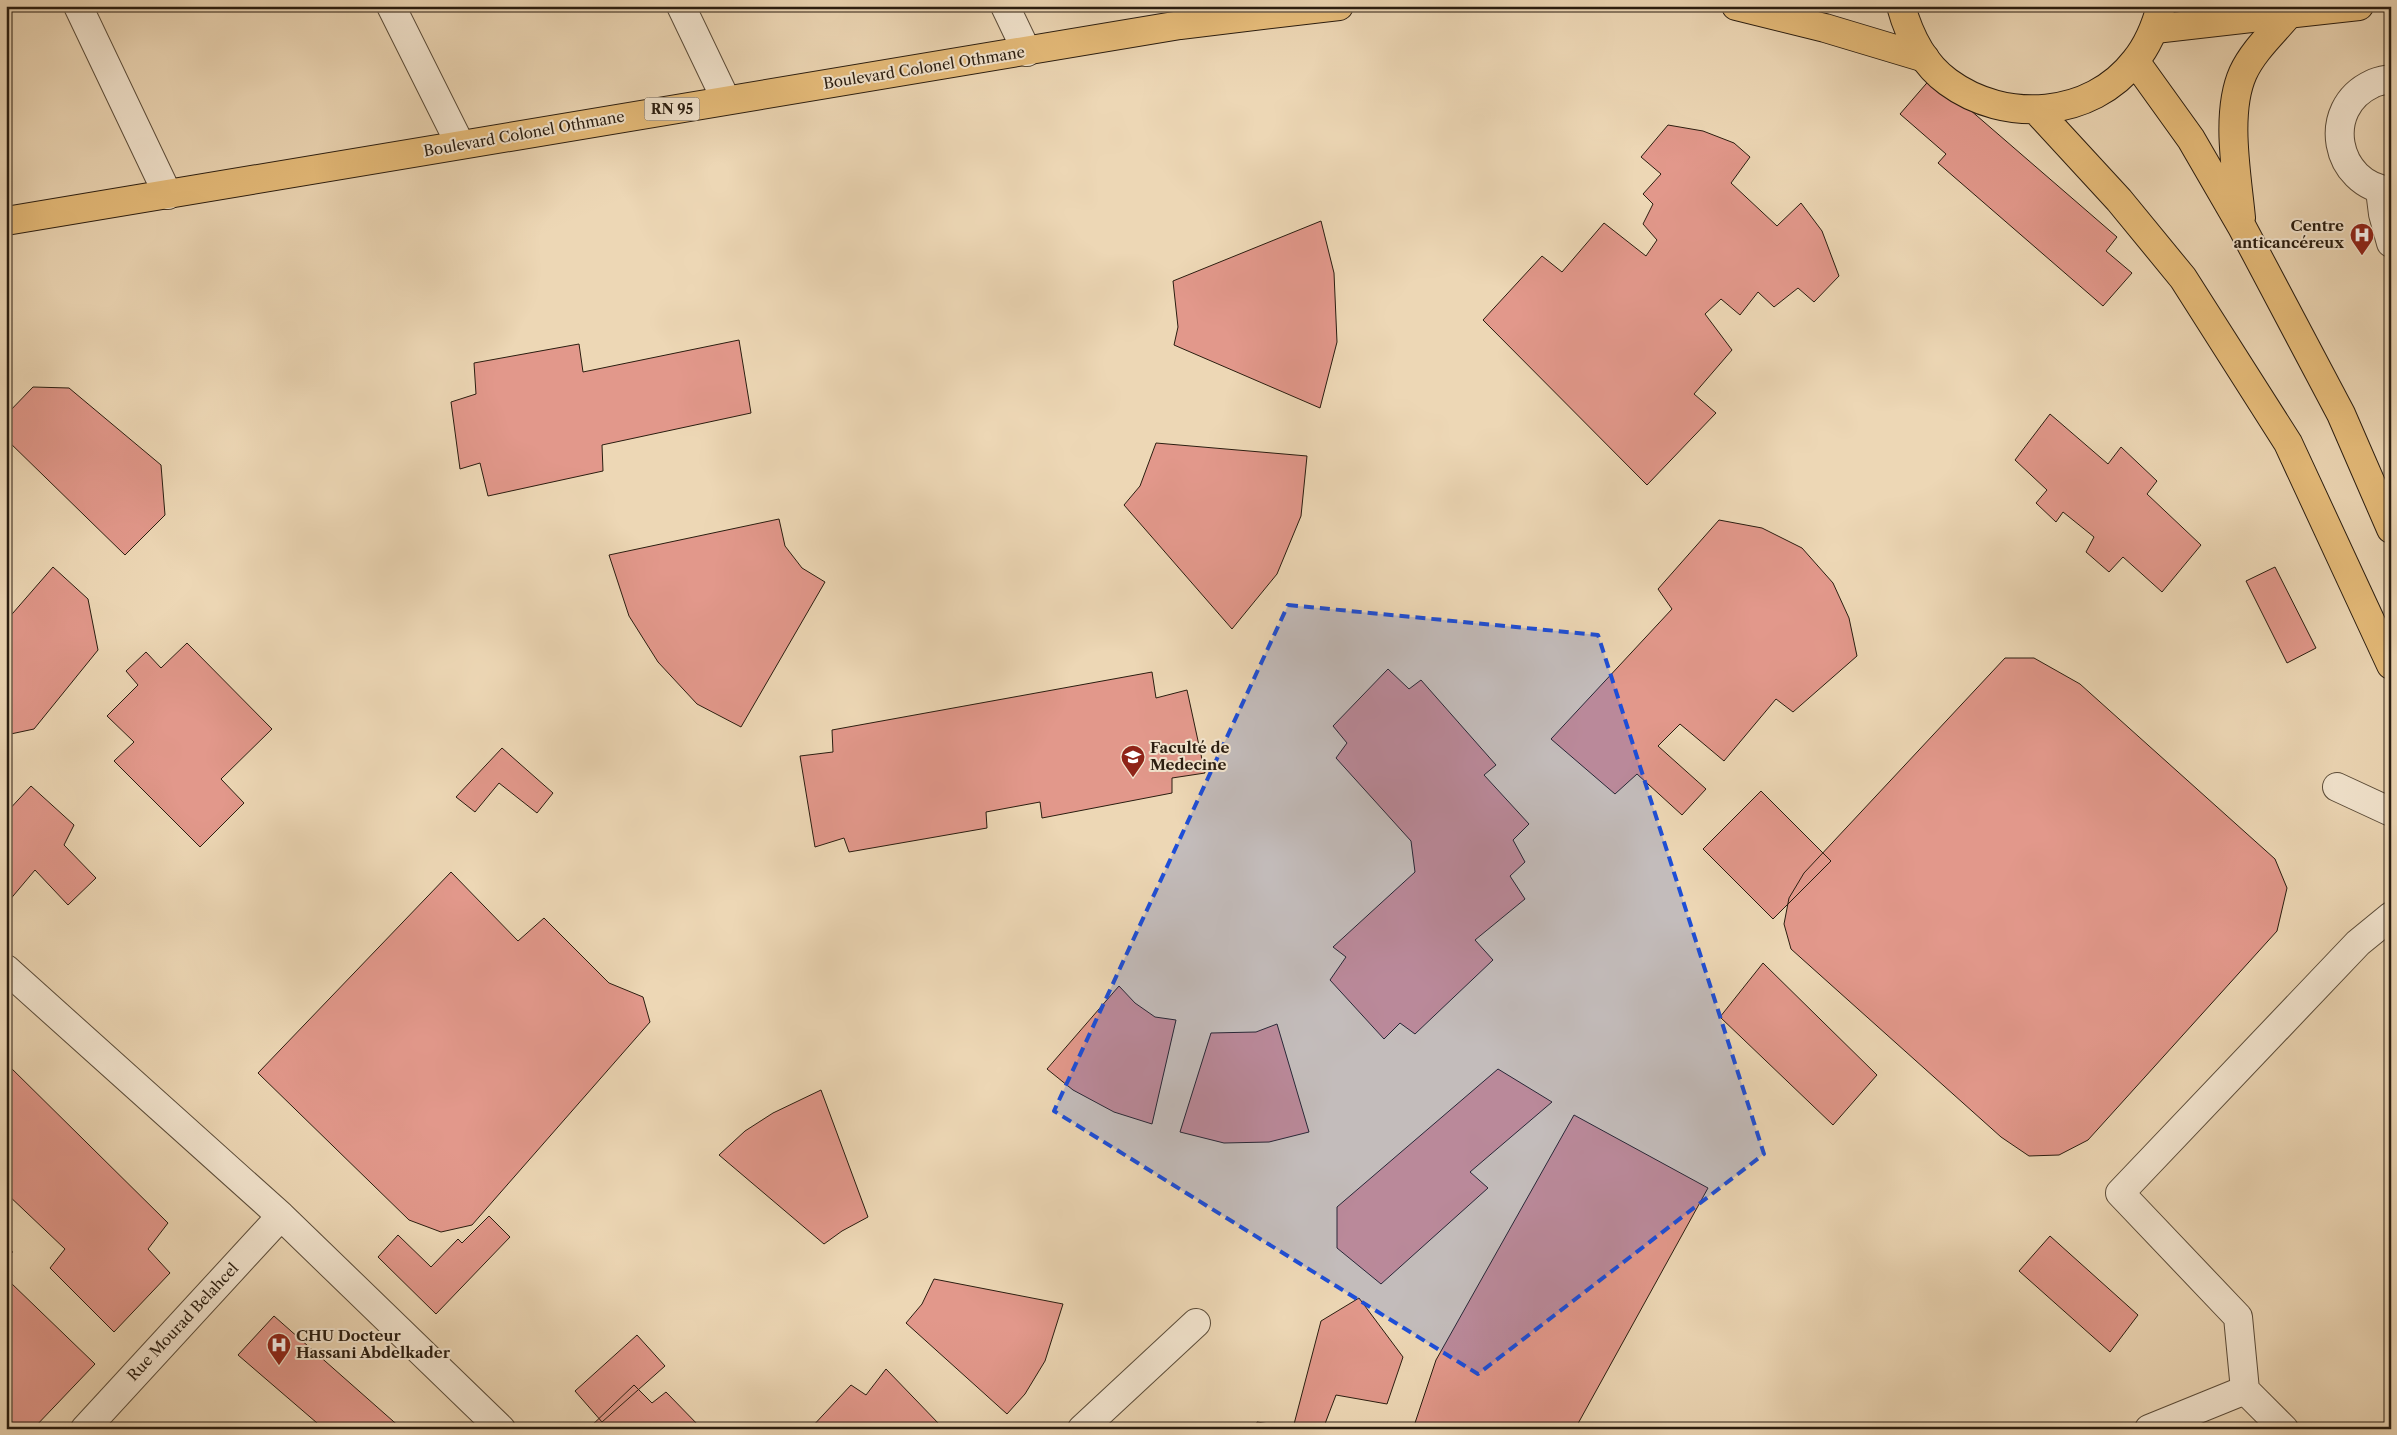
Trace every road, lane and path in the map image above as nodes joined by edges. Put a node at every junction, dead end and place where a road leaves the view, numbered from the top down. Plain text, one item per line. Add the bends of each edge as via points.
1 (78, 6) edge
2 (391, 6) edge
3 (682, 6) edge
4 (1005, 6) edge
5 (1339, 6) edge
6 (1736, 6) edge
7 (1901, 6) edge
8 (2359, 6) edge
9 (1303, 8) edge
10 (2288, 15) junction
11 (2158, 17) edge
12 (1027, 52) junction
13 (1925, 58) junction
14 (2135, 61) junction
15 (2391, 79) edge
16 (726, 100) junction
17 (2036, 111) junction
18 (460, 144) junction
19 (2386, 190) edge
20 (168, 195) junction
21 (6, 221) edge
22 (2242, 227) junction
23 (2391, 243) edge
24 (2391, 529) edge
25 (2391, 665) edge
26 (2337, 787) dead end
27 (2391, 812) edge
28 (2391, 916) edge
29 (6, 969) edge
30 (281, 1216) junction
31 (1196, 1323) dead end
32 (2245, 1390) junction
33 (84, 1429) edge
34 (501, 1429) edge
35 (1082, 1429) edge
36 (2149, 1429) edge
37 (2284, 1429) edge

1 - 20 street
2 - 18 street
3 - 16 street
4 - 12 street
5 - 9 main road, Boulevard Colonel Othmane / RN 95
6 - 13 main road
7 - 13 main road via 1908,30
8 - 10 main road
9 - 12 main road, Boulevard Colonel Othmane / RN 95 via 1180,25
10 - 11 main road
10 - 22 main road via 2253,57 2238,90 2234,143
11 - 14 main road
12 - 16 main road, Boulevard Colonel Othmane / RN 95
13 - 17 main road via 1947,82 1974,98 2004,108
14 - 17 main road via 2107,87 2091,96 2074,104
14 - 22 main road via 2191,139
15 - 19 street via 2372,84 2356,94 2344,111 2340,130 2341,149 2349,167 2363,181
16 - 18 main road, Boulevard Colonel Othmane / RN 95
17 - 25 main road via 2119,200 2194,295 2288,443
18 - 20 main road, Boulevard Colonel Othmane / RN 95
19 - 23 street via 2383,214
20 - 21 main road, Boulevard Colonel Othmane / RN 95
22 - 24 main road via 2341,414
26 - 27 street
28 - 32 street via 2358,943 2120,1193 2238,1317
29 - 30 street
30 - 33 street, Rue Mourad Belahcel
30 - 34 street
31 - 35 street
32 - 36 street
32 - 37 street

